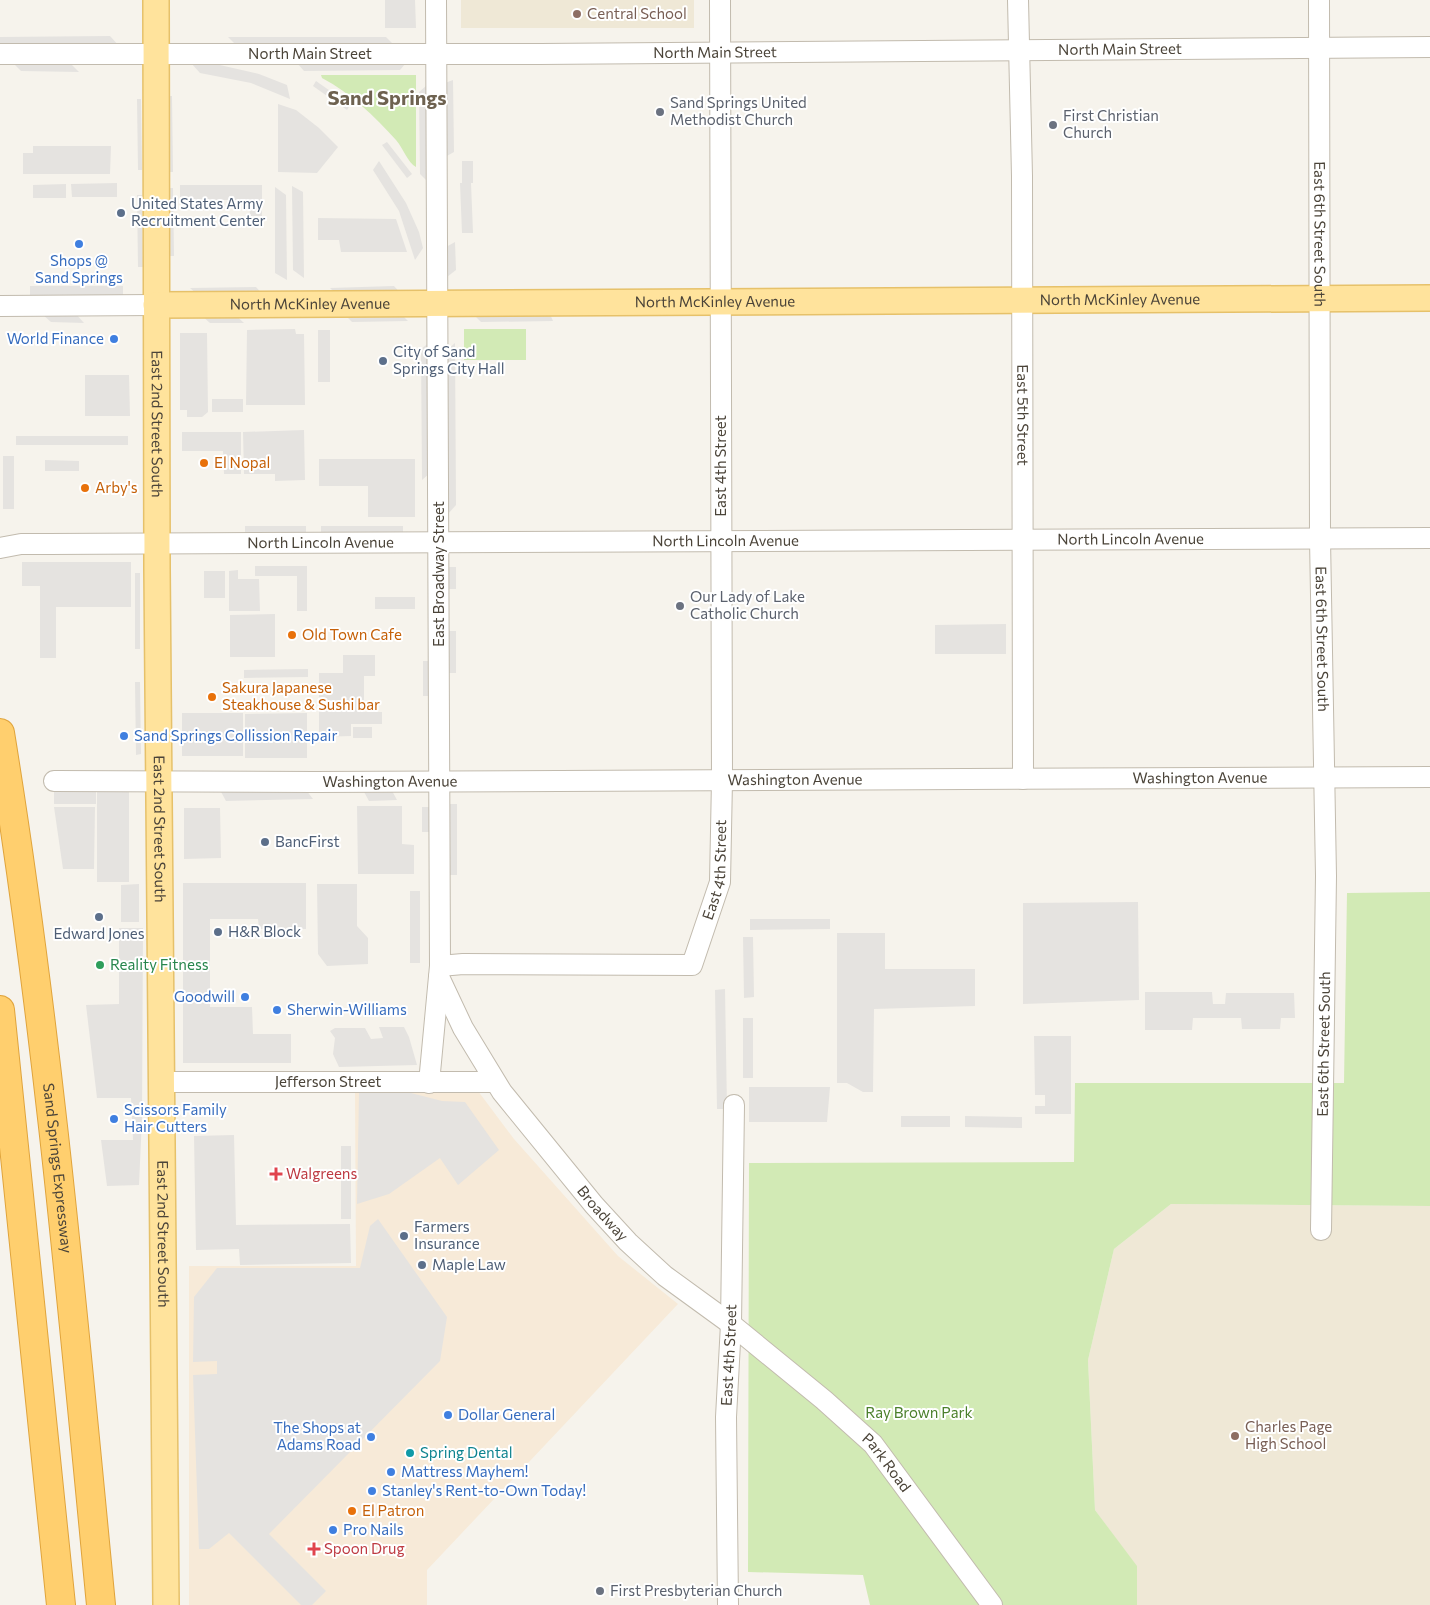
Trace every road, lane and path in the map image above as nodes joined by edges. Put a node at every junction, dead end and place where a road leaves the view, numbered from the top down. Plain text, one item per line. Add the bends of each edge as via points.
1 (156, 0) edge
2 (436, 0) edge
3 (720, 0) edge
4 (1018, 0) edge
5 (1318, 0) edge
6 (1430, 46) edge
7 (1319, 47) junction
8 (1018, 50) junction
9 (436, 52) junction
10 (720, 52) junction
11 (0, 54) edge
12 (156, 54) junction
13 (1321, 298) junction
14 (1430, 298) edge
15 (721, 302) junction
16 (1022, 302) junction
17 (436, 304) junction
18 (156, 305) junction
19 (0, 306) edge
20 (1430, 538) edge
21 (1320, 539) junction
22 (722, 540) junction
23 (1022, 540) junction
24 (157, 543) junction
25 (439, 543) junction
26 (0, 548) edge
27 (0, 733) edge
28 (1430, 777) edge
29 (1323, 778) junction
30 (1022, 779) junction
31 (440, 780) junction
32 (722, 780) junction
33 (54, 781) dead end
34 (160, 782) junction
35 (439, 971) junction
36 (0, 1010) edge
37 (0, 1082) edge
38 (162, 1082) junction
39 (429, 1082) junction
40 (495, 1082) junction
41 (734, 1105) dead end
42 (15, 1141) junction
43 (1321, 1230) dead end
44 (730, 1324) junction
45 (61, 1605) edge
46 (101, 1605) edge
47 (166, 1605) edge
48 (728, 1605) edge
49 (992, 1605) edge

1 - 12 main road, East 2nd Street South
2 - 9 street, East Broadway Street
3 - 10 street, East 4th Street
4 - 8 street, East 5th Street
5 - 7 street, East 6th Street South
6 - 7 street, North Main Street
7 - 8 street, North Main Street
7 - 13 street, East 6th Street South
8 - 10 street, North Main Street
8 - 16 street, East 5th Street
9 - 10 street, North Main Street
9 - 12 street, North Main Street
9 - 17 street, East Broadway Street
10 - 15 street, East 4th Street
11 - 12 street, North Main Street
12 - 18 main road, East 2nd Street South
13 - 14 main road, North McKinley Avenue
13 - 16 main road, North McKinley Avenue
13 - 21 street, East 6th Street South
15 - 16 main road, North McKinley Avenue
15 - 17 main road, North McKinley Avenue
15 - 22 street, East 4th Street
16 - 23 street, East 5th Street
17 - 18 main road, North McKinley Avenue
17 - 25 street, East Broadway Street
18 - 19 street, North McKinley Avenue
18 - 24 main road, East 2nd Street South
20 - 21 street, North Lincoln Avenue
21 - 23 street, North Lincoln Avenue
21 - 29 street, East 6th Street South
22 - 23 street, North Lincoln Avenue
22 - 25 street, North Lincoln Avenue
22 - 32 street, East 4th Street
23 - 30 street, East 5th Street
24 - 25 street, North Lincoln Avenue
24 - 26 street, North Lincoln Avenue via 21,544
24 - 34 main road, East 2nd Street South
25 - 31 street, East Broadway Street
27 - 46 highway, Sand Springs Expressway via 20,854 50,1084
28 - 29 street, Washington Avenue
29 - 30 street, Washington Avenue
29 - 43 street, East 6th Street South via 1326,1011
30 - 32 street, Washington Avenue
31 - 32 street, Washington Avenue
31 - 34 street, Washington Avenue
31 - 35 street, East Broadway Street
32 - 35 street, East 4th Street via 720,882 692,965 463,964
33 - 34 street, Washington Avenue
34 - 38 main road, East 2nd Street South
35 - 39 street
35 - 40 street, East Broadway Street via 463,1028
36 - 42 highway
37 - 42 highway
38 - 39 street, Jefferson Street
38 - 47 main road, East 2nd Street South
39 - 40 street, Jefferson Street
40 - 44 street, Broadway via 628,1242 666,1276
41 - 44 street, East 4th Street
42 - 45 highway
44 - 48 street, East 4th Street via 726,1417
44 - 49 street, Park Road via 873,1444

